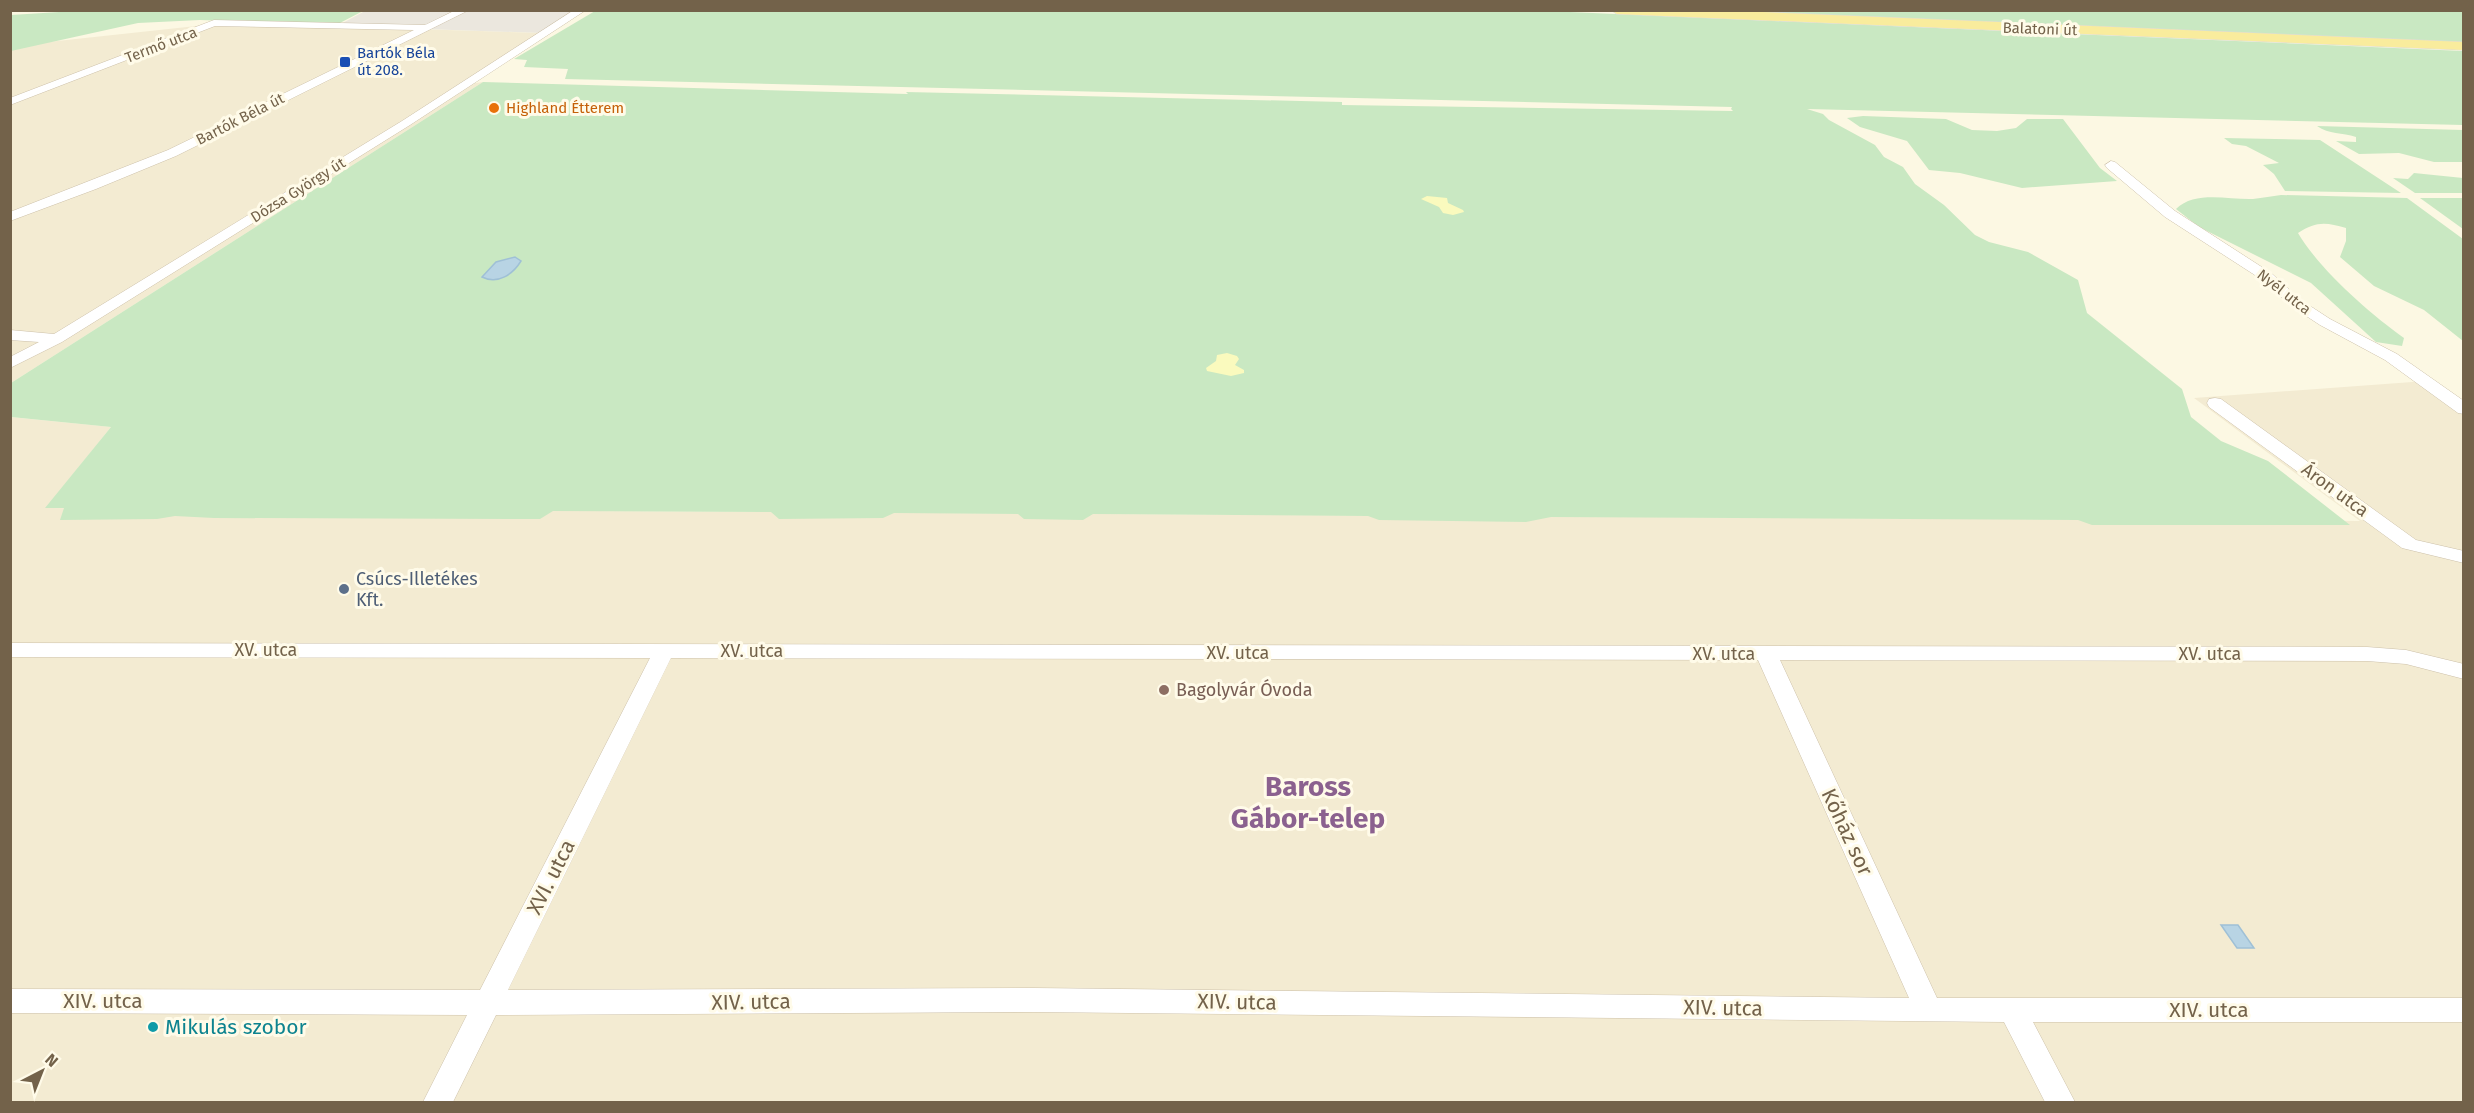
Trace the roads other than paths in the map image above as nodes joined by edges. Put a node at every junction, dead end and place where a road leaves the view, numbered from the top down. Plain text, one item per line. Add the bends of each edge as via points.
1 (465, 10) edge
2 (582, 10) edge
3 (1617, 10) edge
4 (425, 28) junction
5 (2463, 46) edge
6 (10, 102) edge
7 (2111, 165) dead end
8 (10, 217) edge
9 (10, 335) edge
10 (57, 339) junction
11 (10, 363) edge
12 (2215, 403) dead end
13 (2463, 408) edge
14 (2463, 557) edge
15 (10, 650) edge
16 (664, 651) junction
17 (1766, 654) junction
18 (2463, 672) edge
19 (10, 1001) edge
20 (489, 1002) junction
21 (2012, 1009) junction
22 (1929, 1010) junction
23 (2463, 1010) edge
24 (438, 1102) edge
25 (2060, 1102) edge

1 - 4 street, Bartók Béla út
2 - 10 street, Dózsa György út
3 - 5 main road, Balatoni út
4 - 6 street, Termő utca via 214,23
4 - 8 street, Bartók Béla út via 176,152
7 - 13 street, Nyél utca via 2170,214 2266,276 2296,303 2391,357
9 - 10 street
10 - 11 street, Dózsa György út
12 - 14 street, Áron utca via 2409,544
15 - 16 street, XV. utca
16 - 17 street, XV. utca
16 - 20 street, XVI. utca
17 - 18 street, XV. utca via 2367,654 2406,657
17 - 22 street, Kőház sor
19 - 20 street, XIV. utca
20 - 22 street, XIV. utca via 1034,1000
20 - 24 street, XVI. utca
21 - 22 street, XIV. utca
21 - 23 street, XIV. utca
21 - 25 street

